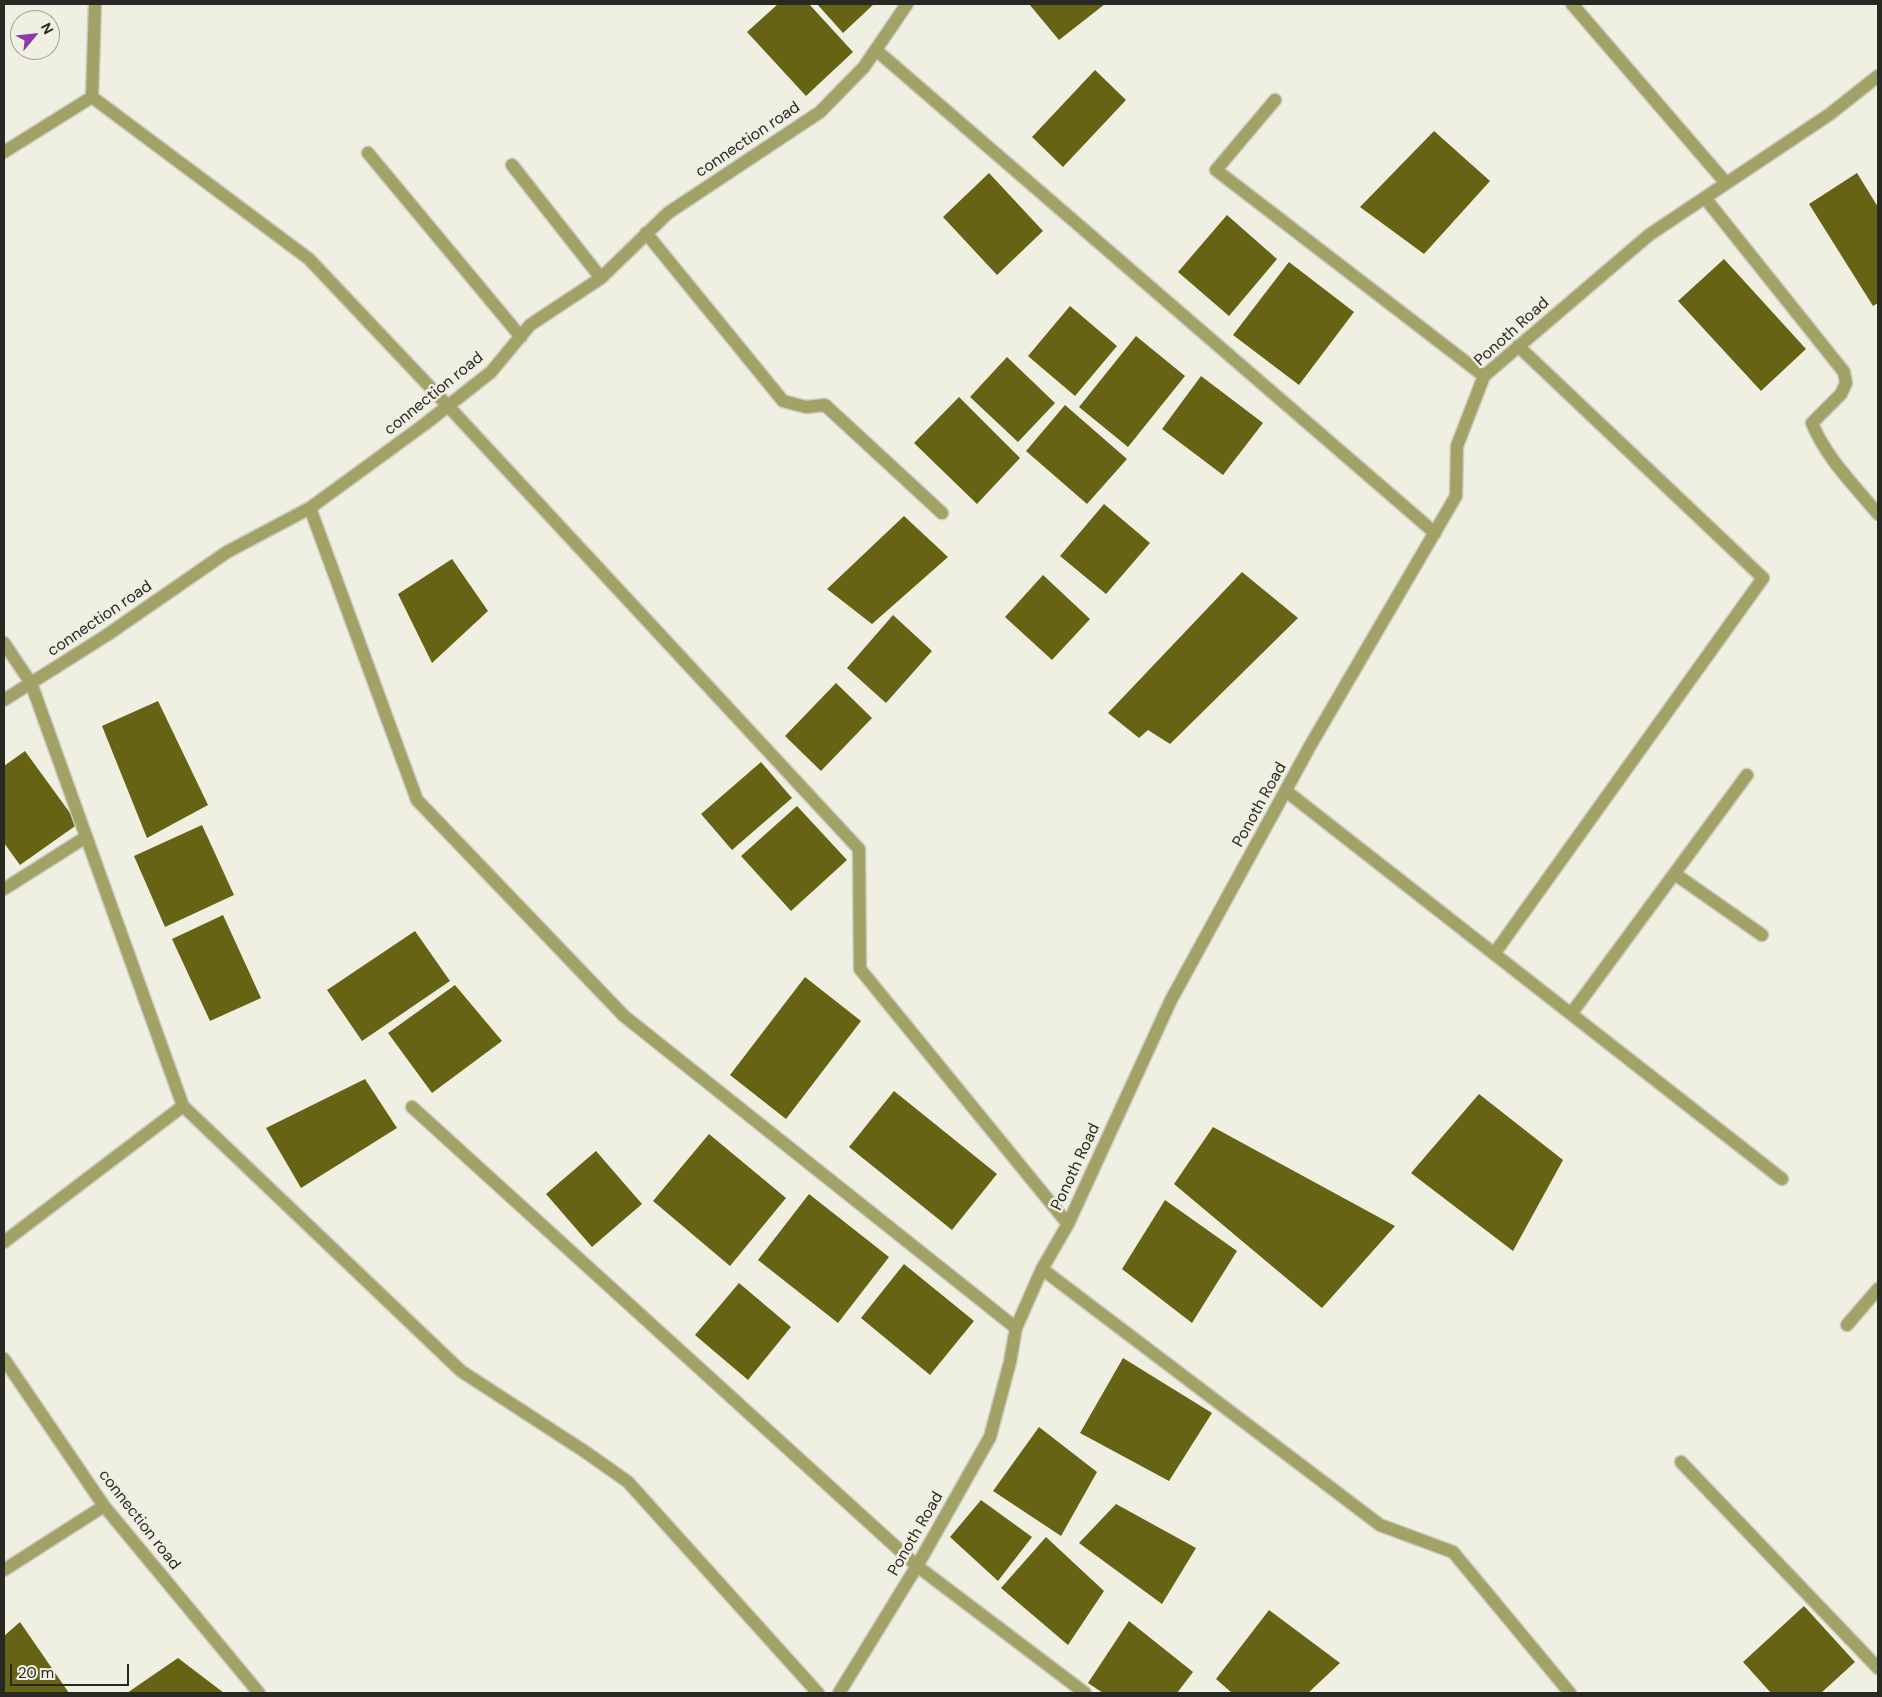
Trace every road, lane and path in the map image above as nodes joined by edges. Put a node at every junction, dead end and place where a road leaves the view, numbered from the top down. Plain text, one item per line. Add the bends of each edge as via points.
1 (95, 4) edge
2 (907, 4) edge
3 (1572, 4) edge
4 (876, 50) junction
5 (1878, 76) edge
6 (92, 97) junction
7 (1275, 100) dead end
8 (4, 152) edge
9 (368, 153) dead end
10 (512, 166) dead end
11 (1726, 183) junction
12 (1705, 198) junction
13 (646, 233) junction
14 (601, 278) junction
15 (521, 337) junction
16 (1518, 346) junction
17 (1484, 376) junction
18 (448, 406) junction
19 (310, 508) junction
20 (942, 513) dead end
21 (1878, 514) edge
22 (1435, 533) junction
23 (4, 643) edge
24 (31, 683) junction
25 (4, 700) edge
26 (1747, 776) dead end
27 (1286, 791) junction
28 (86, 837) junction
29 (1675, 874) junction
30 (4, 889) edge
31 (1762, 935) dead end
32 (1494, 954) junction
33 (1571, 1014) junction
34 (183, 1106) junction
35 (412, 1107) dead end
36 (1782, 1179) dead end
37 (1068, 1224) junction
38 (4, 1242) edge
39 (1042, 1269) junction
40 (1878, 1289) edge
41 (1847, 1325) dead end
42 (1016, 1328) junction
43 (4, 1359) edge
44 (1681, 1462) dead end
45 (104, 1506) junction
46 (917, 1566) junction
47 (4, 1570) edge
48 (1878, 1668) edge
49 (259, 1693) edge
50 (818, 1693) edge
51 (839, 1693) edge
52 (1084, 1693) edge
53 (1570, 1693) edge

1 - 6 street
2 - 4 street, connection road
3 - 11 street
4 - 13 street, connection road via 820,112 668,212
4 - 22 street
5 - 11 street, Ponoth Road via 1830,114
6 - 8 street
6 - 18 street via 309,258
7 - 17 street via 1216,170
9 - 15 street
10 - 14 street
11 - 12 street, Ponoth Road
12 - 16 street, Ponoth Road via 1649,235
12 - 21 street via 1844,372 1846,383 1841,394 1812,423 1832,459
13 - 14 street, connection road
13 - 20 street via 783,401 806,407 826,405
14 - 15 street, connection road via 530,325
15 - 18 street, connection road via 491,372
16 - 17 street, Ponoth Road
16 - 32 street via 1763,578
17 - 22 street, Ponoth Road via 1457,446 1456,496
18 - 19 street, connection road
18 - 37 street via 859,848 860,968
19 - 24 street, connection road via 227,552
19 - 42 street via 417,800 624,1016
22 - 27 street, Ponoth Road
23 - 24 street
24 - 25 street, connection road
24 - 28 street
26 - 29 street
27 - 32 street
27 - 37 street, Ponoth Road via 1170,1000
28 - 30 street
28 - 34 street
29 - 31 street
29 - 33 street
32 - 33 street
33 - 36 street
34 - 38 street
34 - 50 street via 461,1371 628,1482
35 - 46 street
37 - 39 street, Ponoth Road
39 - 42 street, Ponoth Road
39 - 53 street via 1380,1525 1453,1552
40 - 41 street
42 - 46 street, Ponoth Road via 990,1437
43 - 45 street, connection road
44 - 48 street
45 - 47 street
45 - 49 street, connection road
46 - 51 street, Ponoth Road
46 - 52 street

